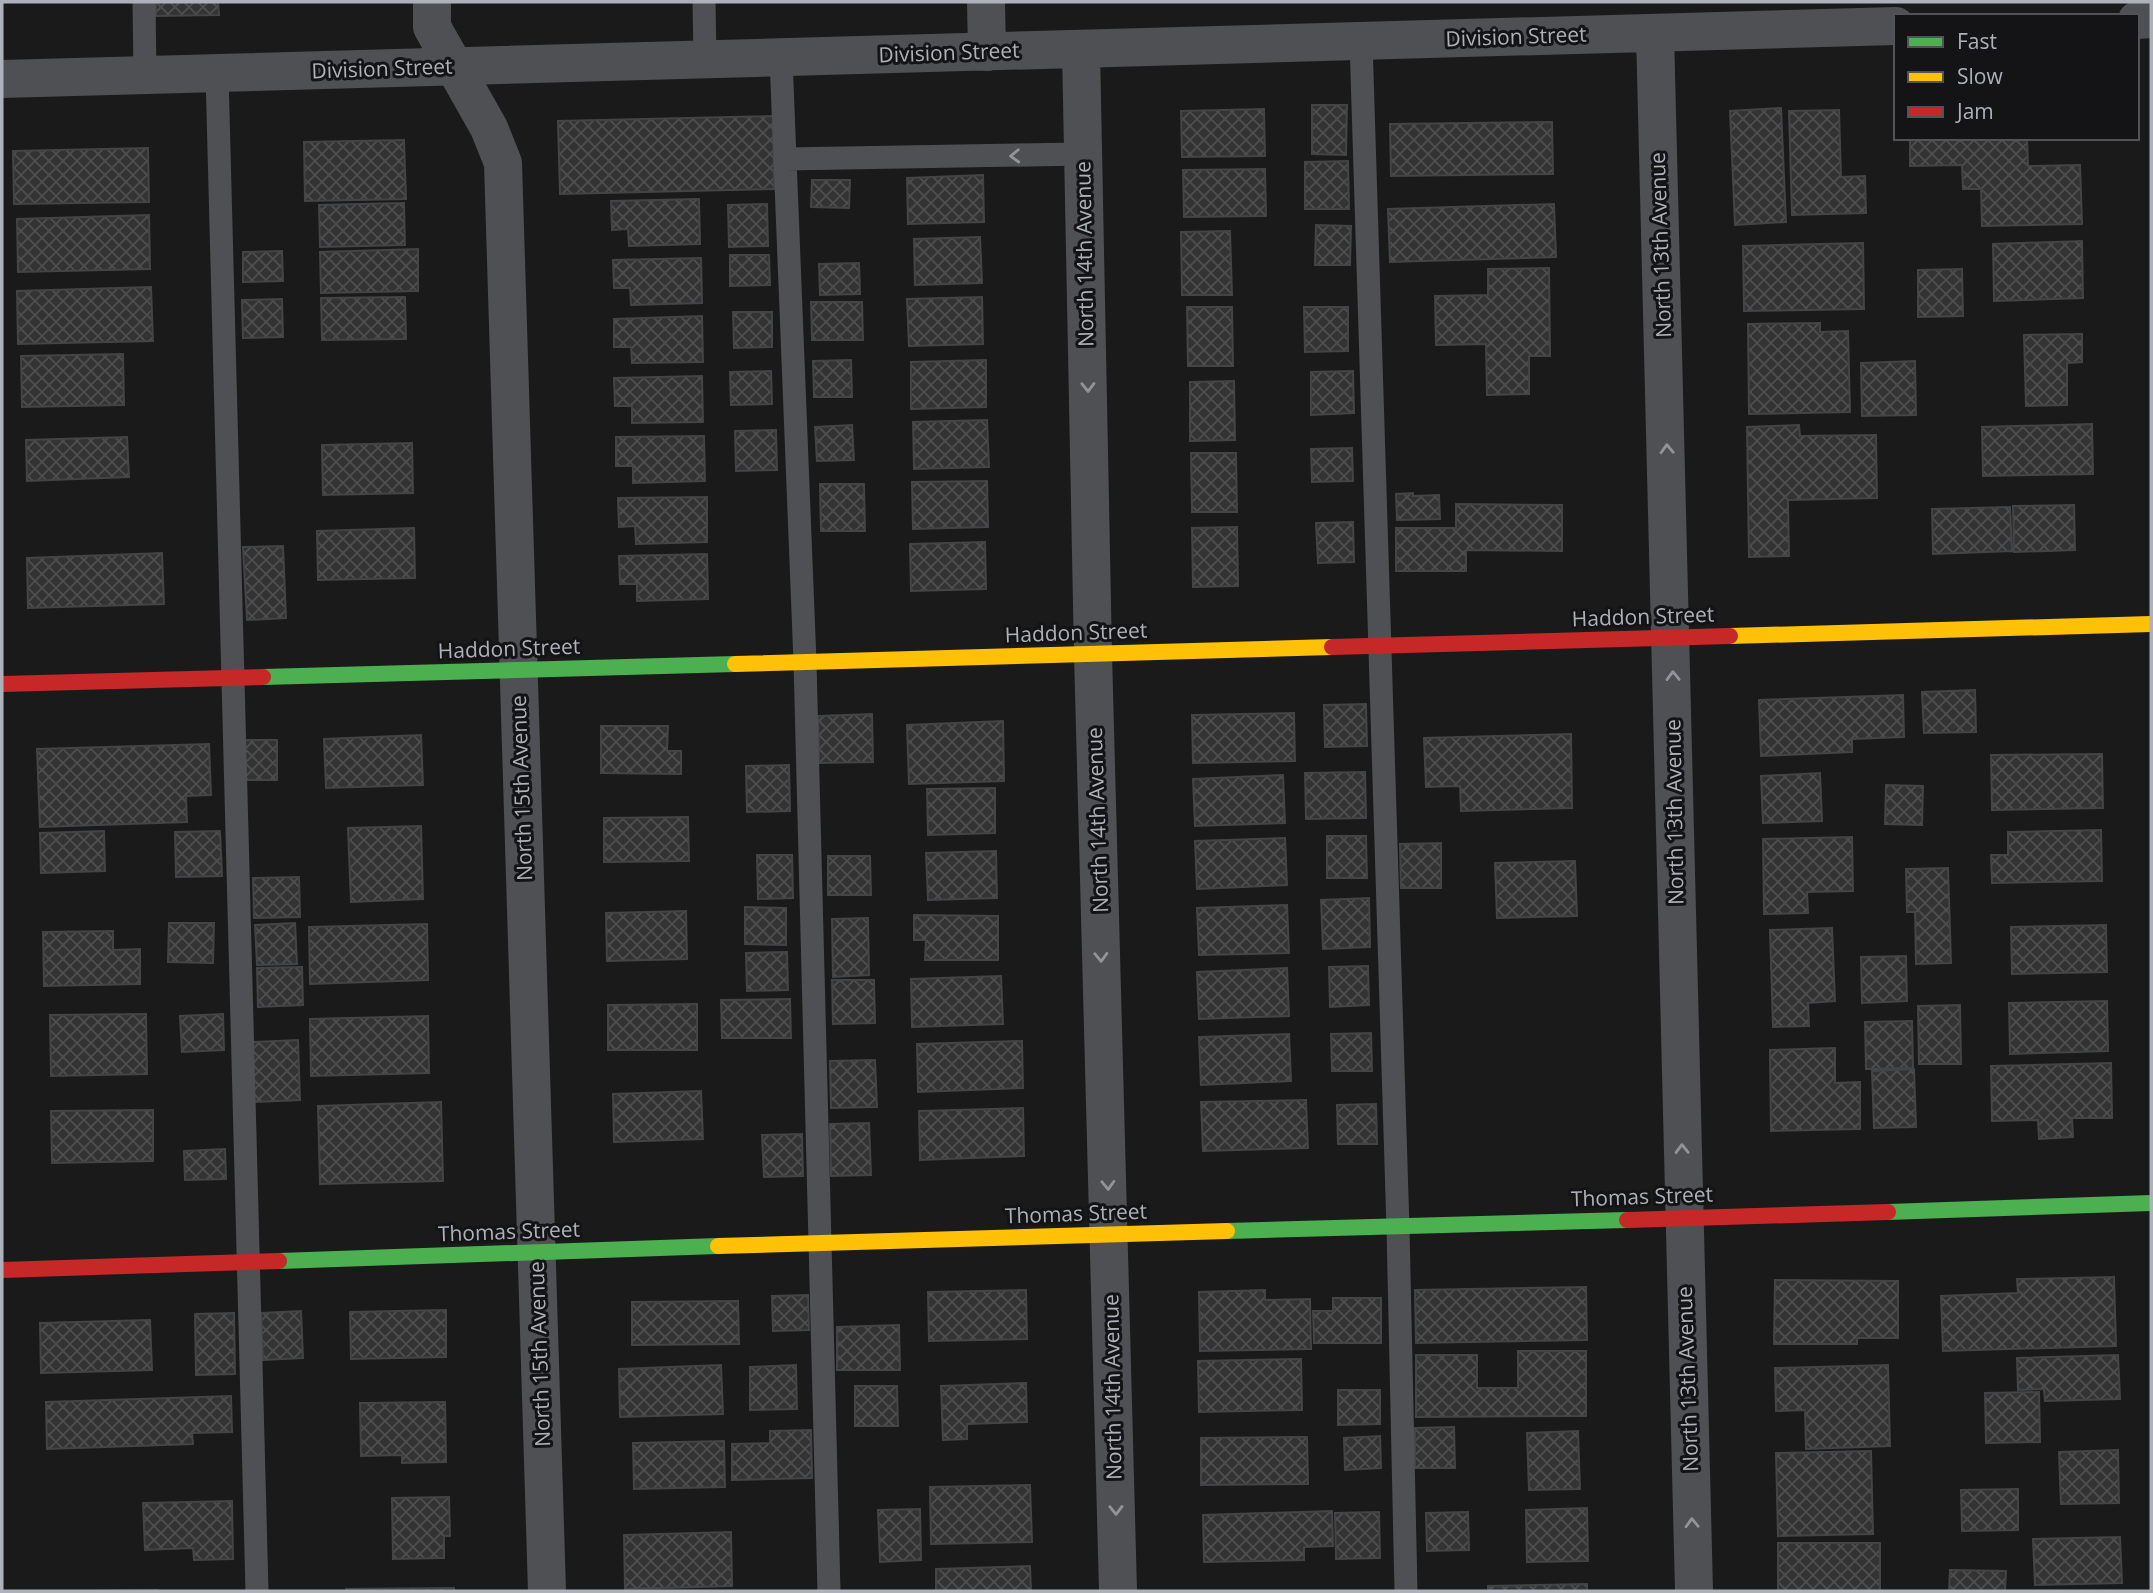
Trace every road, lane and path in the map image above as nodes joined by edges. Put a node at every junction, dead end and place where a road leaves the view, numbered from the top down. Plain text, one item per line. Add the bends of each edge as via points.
1 (144, 2) edge
2 (432, 2) edge
3 (704, 2) edge
4 (986, 2) edge
5 (1894, 26) edge
6 (1656, 33) junction
7 (1361, 41) junction
8 (1081, 49) junction
9 (987, 52) junction
10 (781, 58) junction
11 (705, 60) junction
12 (454, 66) junction
13 (217, 74) junction
14 (145, 75) junction
15 (2, 79) edge
16 (1083, 154) junction
17 (785, 159) junction
18 (2151, 624) edge
19 (1672, 638) junction
20 (1379, 646) junction
21 (1093, 654) junction
22 (805, 662) junction
23 (519, 670) junction
24 (233, 678) junction
25 (2, 684) edge
26 (2151, 1203) edge
27 (1683, 1217) junction
28 (1398, 1228) junction
29 (1109, 1233) junction
30 (819, 1243) junction
31 (537, 1252) junction
32 (248, 1261) junction
33 (2, 1270) edge
34 (257, 1591) edge
35 (547, 1591) edge
36 (829, 1591) edge
37 (1118, 1591) edge
38 (1406, 1591) edge
39 (1694, 1591) edge

1 - 14 lane
2 - 12 street, North 15th Avenue via 432,27
3 - 11 lane
4 - 9 street
5 - 6 street, Division Street
6 - 7 street, Division Street
19 -> 6 street, North 13th Avenue
7 - 8 street, Division Street
7 - 20 lane
8 - 9 street, Division Street
8 - 16 street, North 14th Avenue
9 - 10 street, Division Street
10 - 11 street, Division Street
10 - 17 lane
11 - 12 street, Division Street
12 - 13 street, Division Street
12 - 23 street, North 15th Avenue via 503,163
13 - 14 street, Division Street
13 - 24 lane
14 - 15 street, Division Street
16 -> 17 lane
16 -> 21 street, North 14th Avenue
17 - 22 lane
18 - 19 street, Haddon Street
19 - 20 street, Haddon Street
27 -> 19 street, North 13th Avenue
20 - 21 street, Haddon Street
20 - 28 lane
21 - 22 street, Haddon Street
21 -> 29 street, North 14th Avenue
22 - 23 street, Haddon Street
22 - 30 lane
23 - 24 street, Haddon Street
23 - 31 street, North 15th Avenue
24 - 25 street, Haddon Street
24 - 32 lane
26 - 27 street, Thomas Street
27 - 28 street, Thomas Street
39 -> 27 street, North 13th Avenue
28 - 29 street, Thomas Street
28 - 38 lane
29 - 30 street, Thomas Street
29 -> 37 street, North 14th Avenue
30 - 31 street, Thomas Street
30 - 36 lane
31 - 32 street, Thomas Street
31 - 35 street, North 15th Avenue
32 - 33 street, Thomas Street
32 - 34 lane

